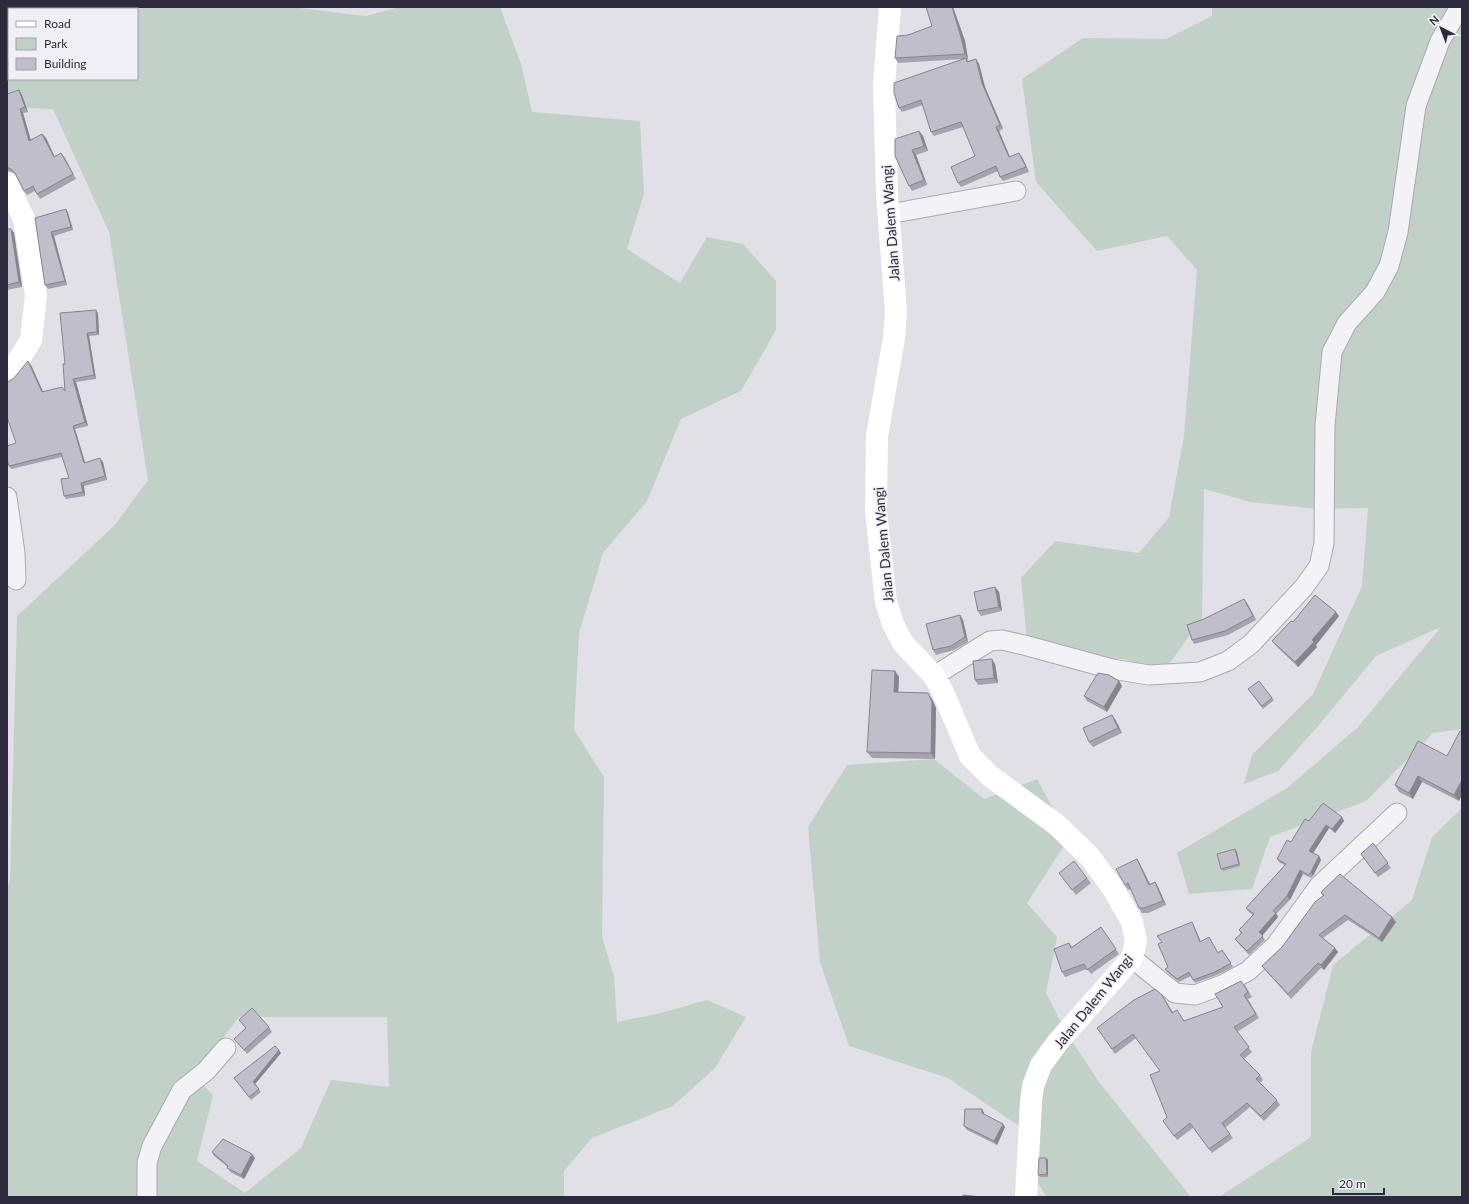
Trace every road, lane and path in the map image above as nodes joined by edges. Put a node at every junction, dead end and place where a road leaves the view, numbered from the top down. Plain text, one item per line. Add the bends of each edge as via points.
1 (890, 7) edge
2 (1460, 7) edge
3 (7, 183) edge
4 (1016, 191) dead end
5 (12, 203) edge
6 (889, 214) junction
7 (7, 373) edge
8 (7, 497) edge
9 (16, 580) dead end
10 (934, 676) junction
11 (1397, 813) dead end
12 (1132, 958) junction
13 (226, 1048) dead end
14 (147, 1197) edge
15 (1026, 1197) edge

1 - 6 street, Jalan Dalem Wangi via 884,85
2 - 10 street via 1440,41 1416,106 1398,232 1389,266 1375,292 1347,323 1332,352 1325,425 1324,543 1319,566 1304,587 1251,644 1228,661 1200,672 1150,675 1112,670 1002,640 990,641
3 - 5 street
4 - 6 street
5 - 7 street via 24,219 36,296 31,340
6 - 10 street, Jalan Dalem Wangi via 896,312 878,430 876,511 886,602 893,624 903,643
8 - 9 street
10 - 12 street, Jalan Dalem Wangi via 970,756 990,776 1057,825 1090,857 1114,890 1132,922 1136,941
11 - 12 street via 1319,886 1276,944 1241,975 1195,995 1175,993
12 - 15 street, Jalan Dalem Wangi via 1057,1043 1041,1065 1030,1102
13 - 14 street via 206,1071 182,1090 152,1146 147,1163

